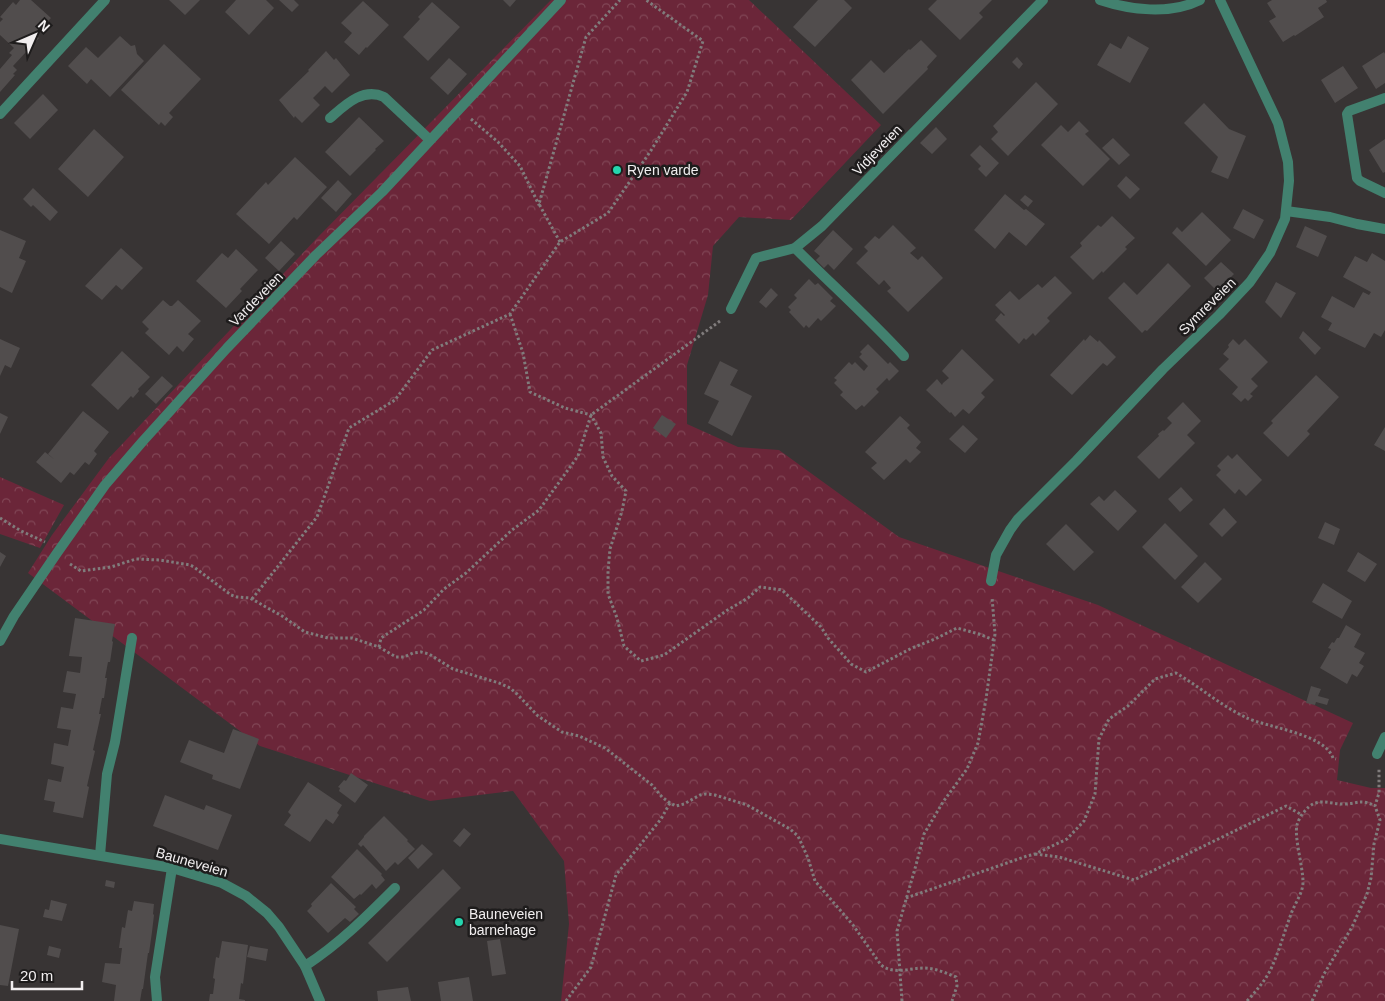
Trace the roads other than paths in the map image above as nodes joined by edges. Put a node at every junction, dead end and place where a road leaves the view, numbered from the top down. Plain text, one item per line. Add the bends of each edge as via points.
1 (105, 0) edge
2 (561, 0) edge
3 (1043, 0) edge
4 (1100, 0) edge
5 (1200, 0) edge
6 (1220, 0) edge
7 (1385, 98) edge
8 (0, 114) edge
9 (330, 118) dead end
10 (430, 140) junction
11 (1385, 193) edge
12 (1286, 211) junction
13 (1385, 229) edge
14 (795, 248) junction
15 (731, 309) road end
16 (904, 356) dead end
17 (991, 581) road end
18 (132, 638) dead end
19 (0, 641) edge
20 (1385, 737) edge
21 (1377, 754) road end
22 (0, 839) edge
23 (100, 855) junction
24 (172, 868) junction
25 (394, 888) dead end
26 (305, 966) junction
27 (157, 1001) edge
28 (320, 1001) edge

1 - 8 street
2 - 10 street, Vardeveien
3 - 14 street, Vidjeveien via 822,226
4 - 5 street via 1145,9 1170,9
6 - 12 street, Symreveien via 1278,123 1288,162
7 - 11 street via 1346,114 1357,178
9 - 10 street via 356,98 374,94 384,97
10 - 19 street, Vardeveien via 227,348 105,486
12 - 13 street
12 - 17 street, Symreveien via 1270,253 1250,282 1018,519 996,555
14 - 15 street, Vidjeveien via 756,258
14 - 16 street
18 - 23 street via 107,774
20 - 21 street
22 - 23 street, Bauneveien
23 - 24 street, Bauneveien
24 - 26 street, Bauneveien via 222,883 246,896 279,927
24 - 27 street via 155,977
25 - 26 street via 340,941
26 - 28 street, Bauneveien

